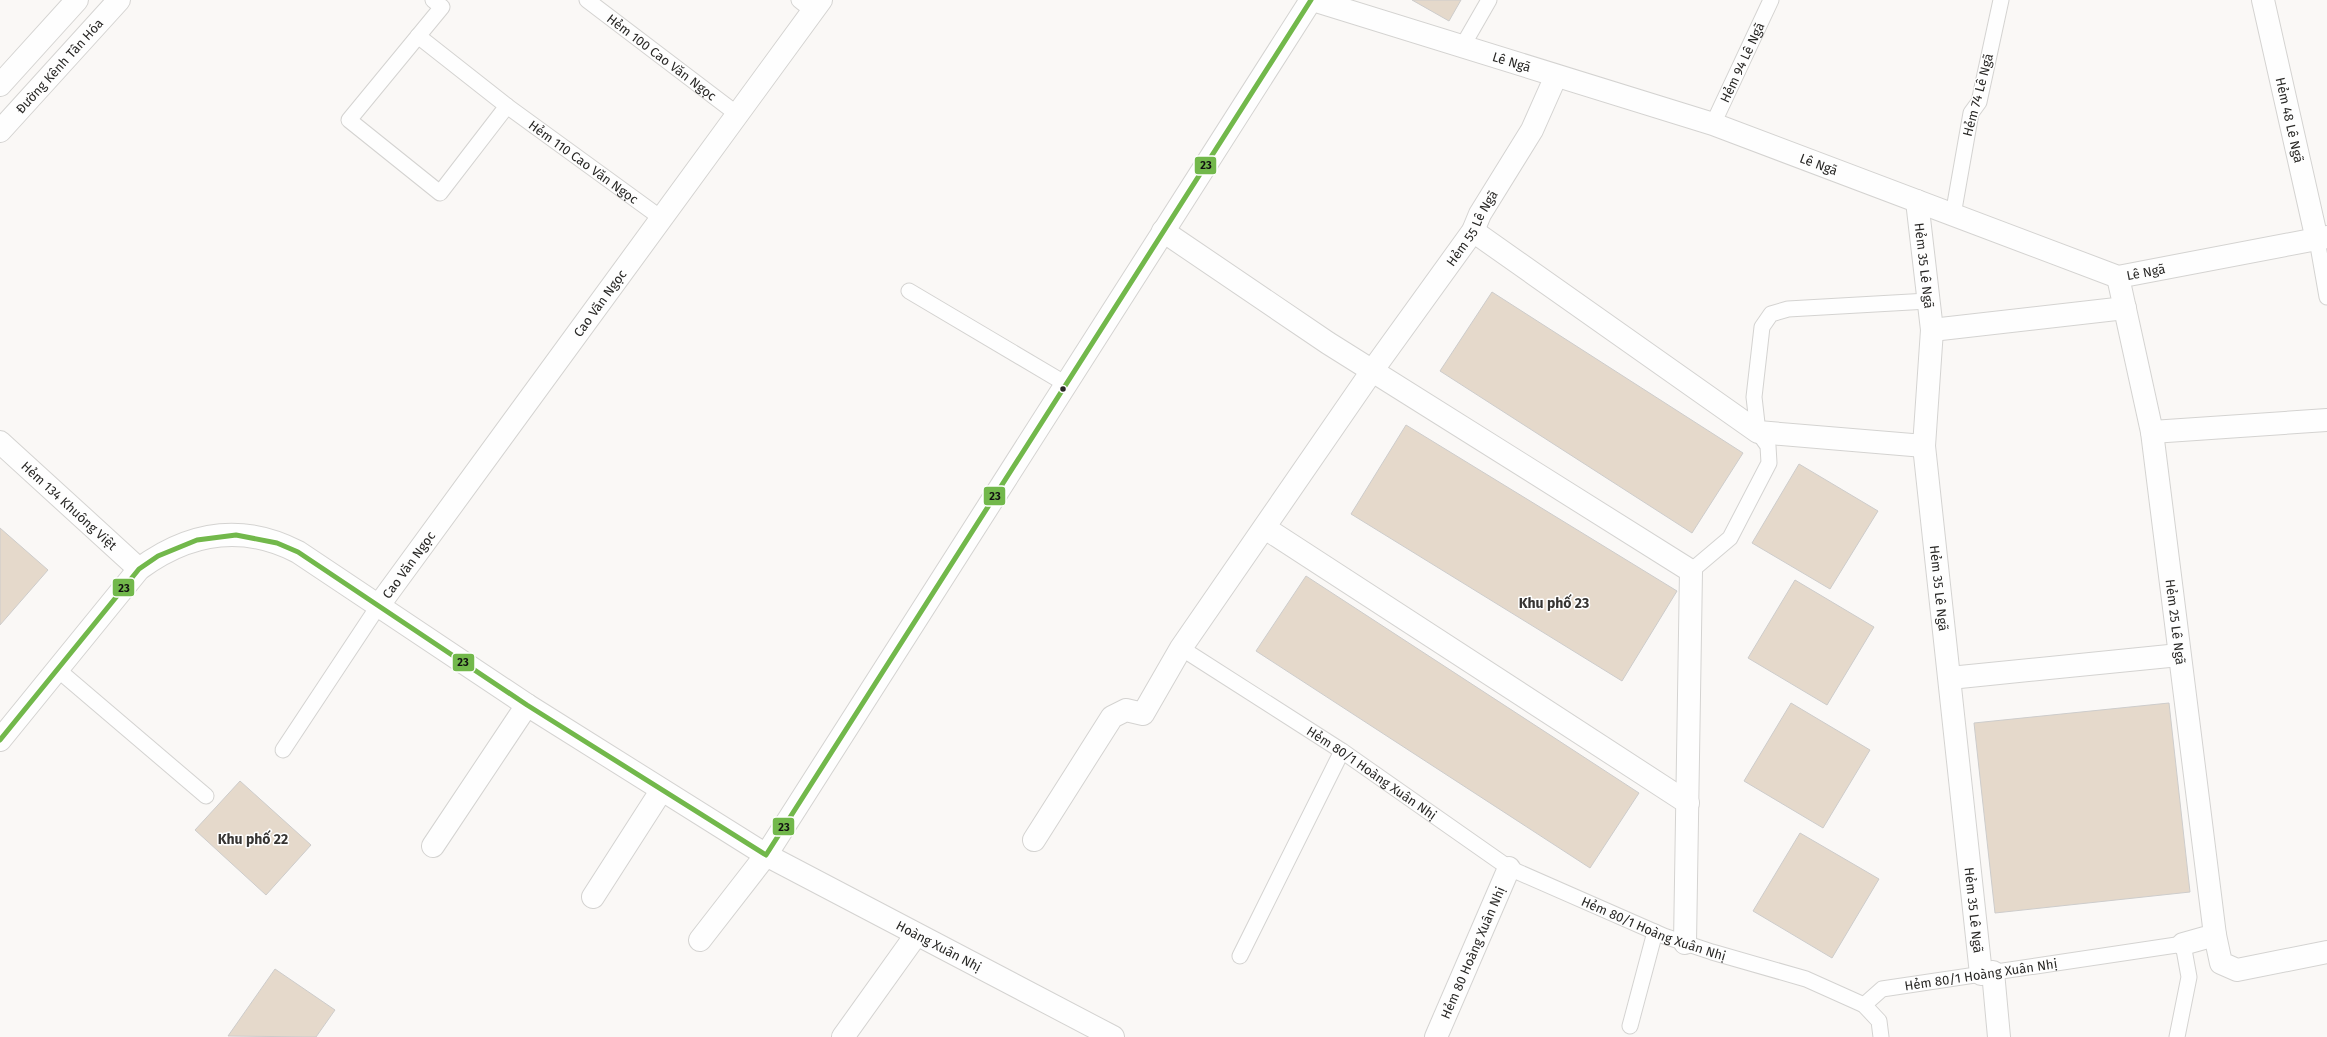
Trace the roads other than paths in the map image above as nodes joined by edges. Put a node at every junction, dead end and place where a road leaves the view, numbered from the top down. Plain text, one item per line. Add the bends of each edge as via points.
1 (77, 0) edge
2 (119, 0) edge
3 (433, 0) edge
4 (587, 0) edge
5 (1312, 0) edge
6 (1489, 0) edge
7 (1770, 0) edge
8 (2001, 0) edge
9 (2263, 0) edge
10 (811, 4) edge
11 (418, 36) junction
12 (1462, 47) junction
13 (1556, 76) junction
14 (0, 85) edge
15 (507, 106) junction
16 (737, 114) junction
17 (1713, 124) junction
18 (0, 131) edge
19 (1917, 201) junction
20 (1953, 215) junction
21 (661, 218) junction
22 (1163, 231) junction
23 (1473, 231) junction
24 (2322, 238) edge
25 (2118, 277) junction
26 (909, 291) dead end
27 (2327, 297) edge
28 (1928, 301) junction
29 (2125, 308) junction
30 (1932, 330) junction
31 (1372, 370) junction
32 (1066, 384) junction
33 (2327, 420) edge
34 (1758, 432) junction
35 (2152, 432) junction
36 (0, 442) edge
37 (1924, 446) junction
38 (1265, 528) junction
39 (139, 569) junction
40 (1691, 570) junction
41 (378, 605) junction
42 (1181, 648) junction
43 (2179, 655) junction
44 (57, 669) junction
45 (1950, 678) junction
46 (527, 705) junction
47 (0, 740) edge
48 (283, 750) dead end
49 (1342, 751) junction
50 (661, 791) junction
51 (206, 796) dead end
52 (1688, 802) junction
53 (1034, 840) dead end
54 (433, 846) dead end
55 (766, 855) junction
56 (1509, 868) junction
57 (593, 897) dead end
58 (1655, 932) junction
59 (916, 935) junction
60 (2215, 935) junction
61 (700, 940) dead end
62 (1685, 943) junction
63 (2183, 944) junction
64 (2327, 952) edge
65 (1240, 956) dead end
66 (1987, 973) junction
67 (1864, 1005) junction
68 (1630, 1026) dead end
69 (843, 1037) edge
70 (1112, 1037) edge
71 (1436, 1037) edge
72 (1881, 1037) edge
73 (1999, 1037) edge
74 (2177, 1037) edge

1 - 14 street
2 - 18 street, Đường Kênh Tân Hóa
3 - 11 lane via 442,7
4 - 16 lane, Hẻm 100 Cao Văn Ngọc
5 - 12 street, Lê Ngã
5 - 22 street
6 - 12 lane
7 - 17 lane, Hẻm 94 Lê Ngã
8 - 20 lane, Hẻm 74 Lê Ngã via 1979,102 1971,113
9 - 24 street, Hẻm 48 Lê Ngã
10 - 16 street, Cao Văn Ngọc
11 - 15 lane, Hẻm 110 Cao Văn Ngọc
11 - 15 lane via 349,120 440,193
12 - 13 street, Lê Ngã
13 - 17 street, Lê Ngã
13 - 23 street, Hẻm 55 Lê Ngã via 1532,130 1480,214
15 - 21 lane, Hẻm 110 Cao Văn Ngọc
16 - 21 street, Cao Văn Ngọc
17 - 19 street, Lê Ngã
19 - 20 street, Lê Ngã
19 - 28 street, Hẻm 35 Lê Ngã
20 - 25 street, Lê Ngã
21 - 41 street, Cao Văn Ngọc
22 - 31 street
22 - 32 street
23 - 31 street, Hẻm 55 Lê Ngã
23 - 34 street
24 - 25 street, Lê Ngã
24 - 27 lane
25 - 29 street, Hẻm 25 Lê Ngã
26 - 32 lane
28 - 30 street, Hẻm 35 Lê Ngã
28 - 34 lane via 1788,309 1771,314 1762,327 1754,397
29 - 30 street
29 - 35 street, Hẻm 25 Lê Ngã
30 - 37 street, Hẻm 35 Lê Ngã
31 - 38 street, Hẻm 55 Lê Ngã
31 - 40 street
32 - 55 street
33 - 35 street
34 - 37 street
34 - 40 lane via 1768,446 1769,463 1730,538
35 - 43 street, Hẻm 25 Lê Ngã via 2167,539
36 - 39 street, Hẻm 134 Khuông Việt
37 - 45 street, Hẻm 35 Lê Ngã
38 - 42 street, Hẻm 55 Lê Ngã
38 - 52 street
39 - 41 street, Hoàng Xuân Nhị via 173,547 201,538 230,534 259,537 298,552
39 - 44 street, Hoàng Xuân Nhị
40 - 52 street
41 - 46 street, Hoàng Xuân Nhị
41 - 48 lane
42 - 49 lane, Hẻm 80/1 Hoàng Xuân Nhị
42 - 53 street, Hẻm 55 Lê Ngã via 1143,714 1126,710 1112,717
43 - 45 street
43 - 60 street, Hẻm 25 Lê Ngã
44 - 47 street, Hoàng Xuân Nhị
44 - 51 lane
45 - 66 street, Hẻm 35 Lê Ngã via 1952,714
46 - 50 street, Hoàng Xuân Nhị
46 - 54 street
49 - 56 lane, Hẻm 80/1 Hoàng Xuân Nhị
49 - 65 lane
50 - 55 street, Hoàng Xuân Nhị
50 - 57 street
52 - 62 street
55 - 59 street, Hoàng Xuân Nhị
55 - 61 street
56 - 58 lane, Hẻm 80/1 Hoàng Xuân Nhị
56 - 71 street, Hẻm 80 Hoàng Xuân Nhị
58 - 62 lane, Hẻm 80/1 Hoàng Xuân Nhị
58 - 68 lane
59 - 69 street
59 - 70 street, Hoàng Xuân Nhị
60 - 63 street
60 - 64 street, Hẻm 25 Lê Ngã via 2221,963 2237,970
62 - 67 lane, Hẻm 80/1 Hoàng Xuân Nhị via 1806,979
63 - 66 lane, Hẻm 80/1 Hoàng Xuân Nhị
63 - 74 lane via 2189,977
66 - 67 lane, Hẻm 80/1 Hoàng Xuân Nhị via 1882,989
66 - 73 street, Hẻm 35 Lê Ngã
67 - 72 lane via 1879,1021

